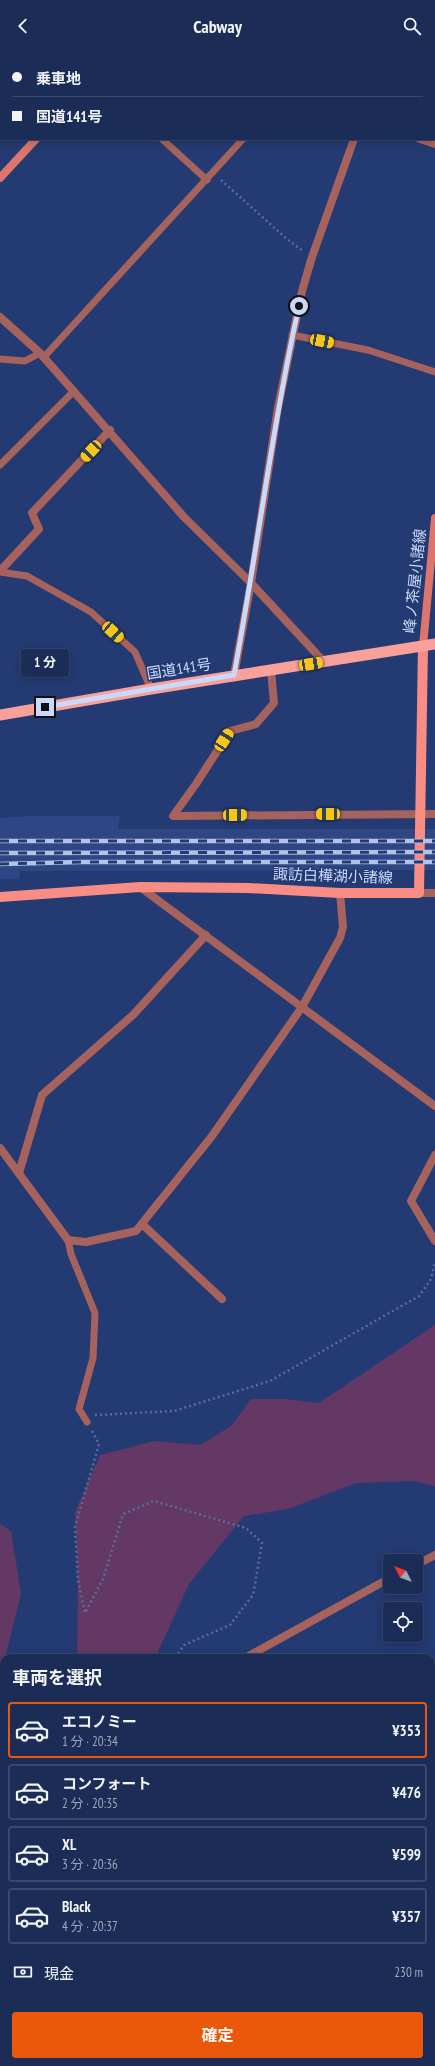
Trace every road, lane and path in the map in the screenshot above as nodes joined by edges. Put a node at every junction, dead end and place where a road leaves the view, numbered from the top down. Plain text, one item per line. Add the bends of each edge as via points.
1 (35, 140) edge
2 (163, 140) edge
3 (242, 140) edge
4 (354, 140) edge
5 (423, 140) edge
6 (435, 144) edge
7 (213, 173) junction
8 (0, 178) edge
9 (207, 180) junction
10 (312, 257) junction
11 (0, 317) edge
12 (292, 335) junction
13 (42, 355) junction
14 (0, 359) edge
15 (435, 372) edge
16 (74, 391) junction
17 (110, 430) junction
18 (0, 465) edge
19 (435, 518) edge
20 (0, 571) edge
21 (251, 583) junction
22 (435, 644) edge
23 (423, 646) junction
24 (324, 662) junction
25 (271, 670) junction
26 (234, 675) junction
27 (151, 689) junction
28 (0, 715) edge
29 (435, 814) edge
30 (420, 816) junction
31 (140, 887) junction
32 (340, 893) junction
33 (419, 893) junction
34 (435, 893) edge
35 (0, 897) edge
36 (206, 935) junction
37 (302, 1007) junction
38 (435, 1106) edge
39 (2, 1153) edge
40 (435, 1156) edge
41 (19, 1173) junction
42 (142, 1224) junction
43 (68, 1240) junction
44 (435, 1241) edge
45 (435, 1262) edge
46 (222, 1299) dead end
47 (85, 1419) junction
48 (435, 1555) edge
49 (423, 1561) edge
50 (383, 1582) edge
51 (178, 1654) edge
52 (252, 1654) edge

1 - 8 main road
2 - 9 lane
3 - 7 lane
4 - 10 street
5 - 6 street
7 - 9 lane
7 - 10 path via 288,240
9 - 13 lane
10 - 12 street
11 - 13 street
12 - 15 lane via 368,350
12 - 21 street via 278,407
13 - 14 lane via 25,361
13 - 16 street
16 - 17 street
16 - 18 lane
17 - 20 street via 32,513 39,529
17 - 21 street via 184,517
19 - 23 main road, 峰ノ茶屋小諸線
20 - 27 lane via 27,576 91,612 135,652
21 - 24 street
21 - 26 street
22 - 23 highway, 国道141号
23 - 24 highway, 国道141号
23 - 30 main road
24 - 25 highway, 国道141号
25 - 26 highway, 国道141号
25 - 30 street via 274,703 256,724 230,731 173,816
26 - 27 highway, 国道141号
27 - 28 highway, 国道141号
29 - 30 street
30 - 33 main road
31 - 32 main road, 諏訪白樺湖小諸線 via 248,888
31 - 35 main road, 諏訪白樺湖小諸線
31 - 36 street
32 - 33 main road, 諏訪白樺湖小諸線
32 - 37 street via 342,933
33 - 34 street
36 - 37 street
36 - 41 street via 133,1016 42,1096
37 - 38 street
37 - 42 street via 212,1136
39 - 41 street
40 - 44 street via 411,1201
41 - 43 street
42 - 43 street via 136,1231 86,1242
42 - 46 street
43 - 47 lane via 71,1254 95,1313 93,1358 79,1409
45 - 47 path via 431,1279 419,1296 270,1381 174,1411
47 - 51 path via 99,1444 75,1527 78,1580 85,1613 103,1579 123,1514 154,1501 246,1528 262,1543 253,1595 230,1625 184,1645
48 - 49 street
50 - 52 street

